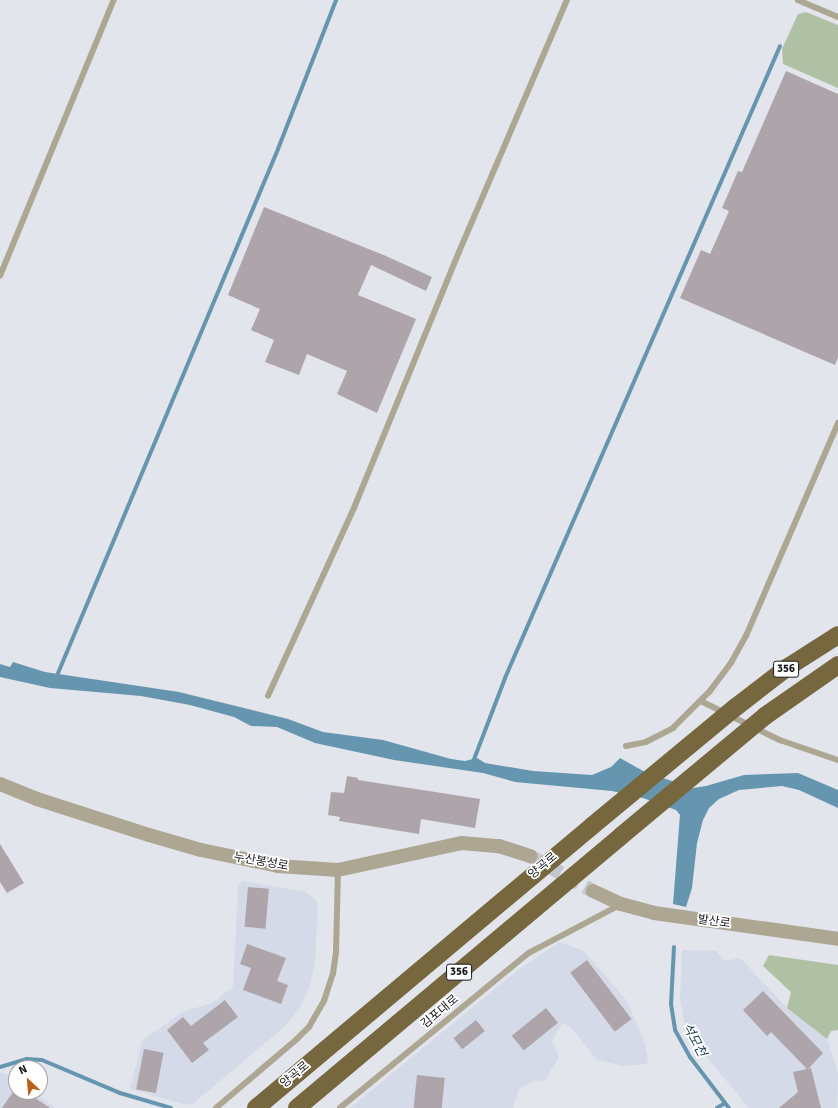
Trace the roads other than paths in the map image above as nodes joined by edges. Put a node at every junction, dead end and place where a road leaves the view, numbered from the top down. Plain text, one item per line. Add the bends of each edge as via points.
1 (114, 0) edge
2 (567, 0) edge
3 (798, 0) edge
4 (838, 17) edge
5 (0, 276) edge
6 (838, 423) edge
7 (838, 635) edge
8 (838, 665) edge
9 (268, 696) dead end
10 (701, 701) junction
11 (626, 746) dead end
12 (838, 760) edge
13 (0, 784) edge
14 (530, 856) tunnel mouth
15 (338, 870) junction
16 (594, 891) tunnel mouth
17 (621, 904) junction
18 (838, 939) edge
19 (216, 1108) edge
20 (255, 1108) edge
21 (297, 1108) edge
22 (340, 1108) edge

1 - 5 lane
2 - 9 lane via 459,252 354,508
3 - 4 lane
6 - 10 lane via 746,636 731,663
7 - 20 highway, 양곡로 / 356, bridge via 788,667 736,707
8 - 21 highway, 356, bridge via 765,716
10 - 11 lane via 673,728 659,736
10 - 12 lane via 780,740
13 - 15 street, 누산봉성로 via 37,799 201,850 278,866
14 - 15 street, 누산봉성로 via 498,846 462,844
15 - 19 lane via 336,952 333,974 324,1001 309,1027 297,1039
16 - 17 street, 발산로
17 - 18 street, 발산로 via 691,919
17 - 22 lane, 김포대로 via 529,953

